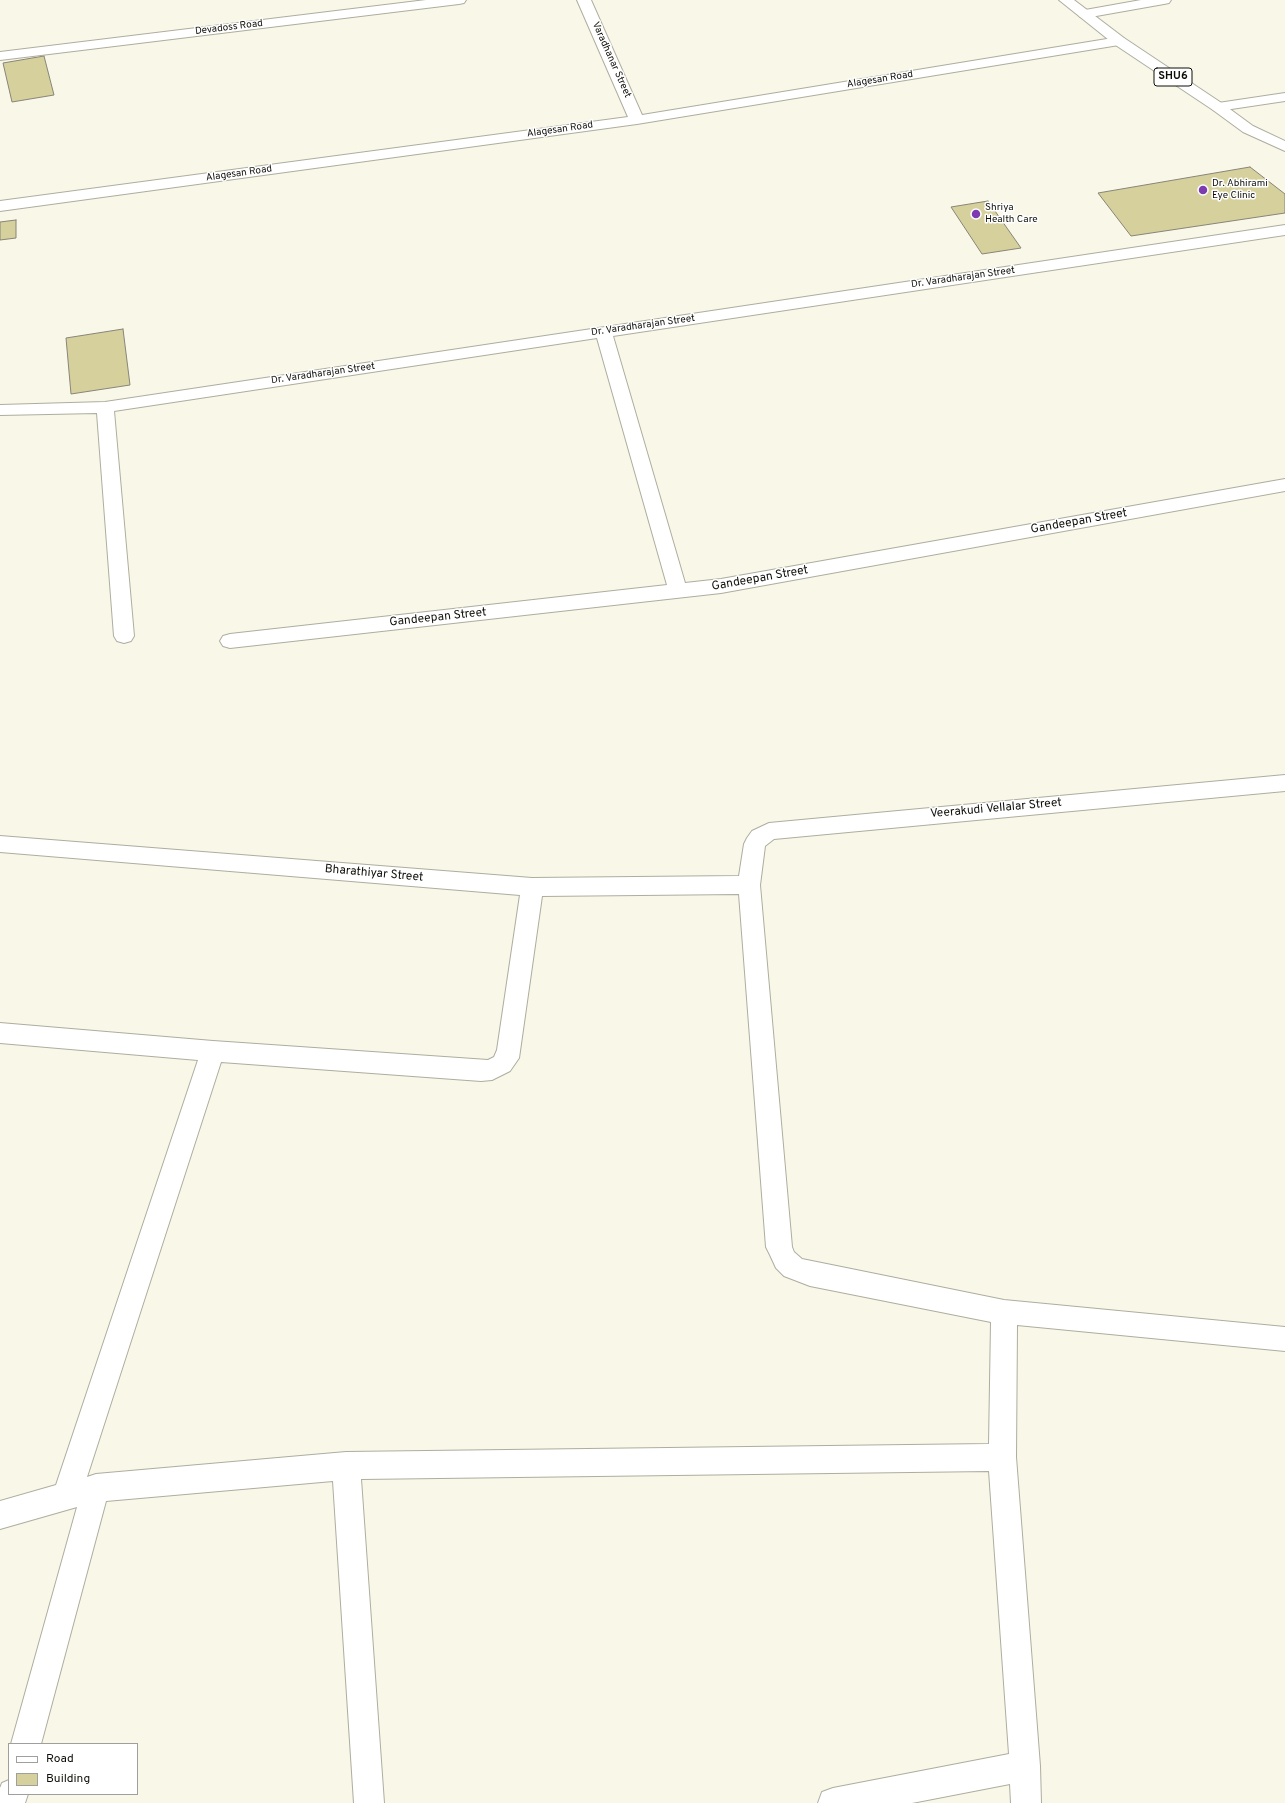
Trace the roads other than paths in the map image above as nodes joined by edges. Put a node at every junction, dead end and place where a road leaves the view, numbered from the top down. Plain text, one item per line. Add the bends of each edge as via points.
1 (459, 0) edge
2 (584, 0) edge
3 (1066, 0) edge
4 (1164, 0) edge
5 (1085, 14) junction
6 (1118, 41) junction
7 (0, 56) edge
8 (1285, 97) edge
9 (1218, 107) junction
10 (637, 120) junction
11 (1285, 147) edge
12 (0, 206) edge
13 (1285, 230) edge
14 (604, 332) junction
15 (105, 407) junction
16 (0, 410) edge
17 (1285, 485) edge
18 (678, 591) junction
19 (124, 636) dead end
20 (230, 641) dead end
21 (1285, 783) edge
22 (0, 844) edge
23 (749, 885) junction
24 (532, 887) junction
25 (0, 1033) edge
26 (213, 1050) junction
27 (1004, 1312) junction
28 (1285, 1339) edge
29 (1002, 1457) junction
30 (346, 1466) junction
31 (96, 1488) junction
32 (67, 1495) junction
33 (0, 1515) edge
34 (26, 1743) edge
35 (1025, 1766) junction
36 (369, 1803) edge
37 (833, 1803) edge
38 (1026, 1803) edge

1 - 7 street, Devadoss Road
2 - 10 street, Varadhanar Street
3 - 5 street, SHU6
4 - 5 street
5 - 6 street, SHU6
6 - 9 street, SHU6
6 - 10 street, Alagesan Road
8 - 9 street
9 - 11 street, SHU6 via 1248,129
10 - 12 street, Alagesan Road
13 - 14 street, Dr. Varadharajan Street
14 - 15 street, Dr. Varadharajan Street
14 - 18 street
15 - 16 street, Dr. Varadharajan Street
15 - 19 street
17 - 18 street, Gandeepan Street via 721,586
18 - 20 street, Gandeepan Street
21 - 23 street, Veerakudi Vellalar Street via 769,831 755,844
22 - 24 street, Bharathiyar Street
23 - 24 street, Bharathiyar Street
23 - 27 street, Veerakudi Vellalar Street via 779,1247 785,1260 793,1268 810,1274
24 - 26 street via 509,1050 502,1064 492,1070
25 - 26 street
26 - 32 street
27 - 28 street, Veerakudi Vellalar Street
27 - 29 street
29 - 30 street
29 - 35 street
30 - 31 street
30 - 36 street
31 - 32 street
31 - 34 street
32 - 33 street
35 - 37 street
35 - 38 street

